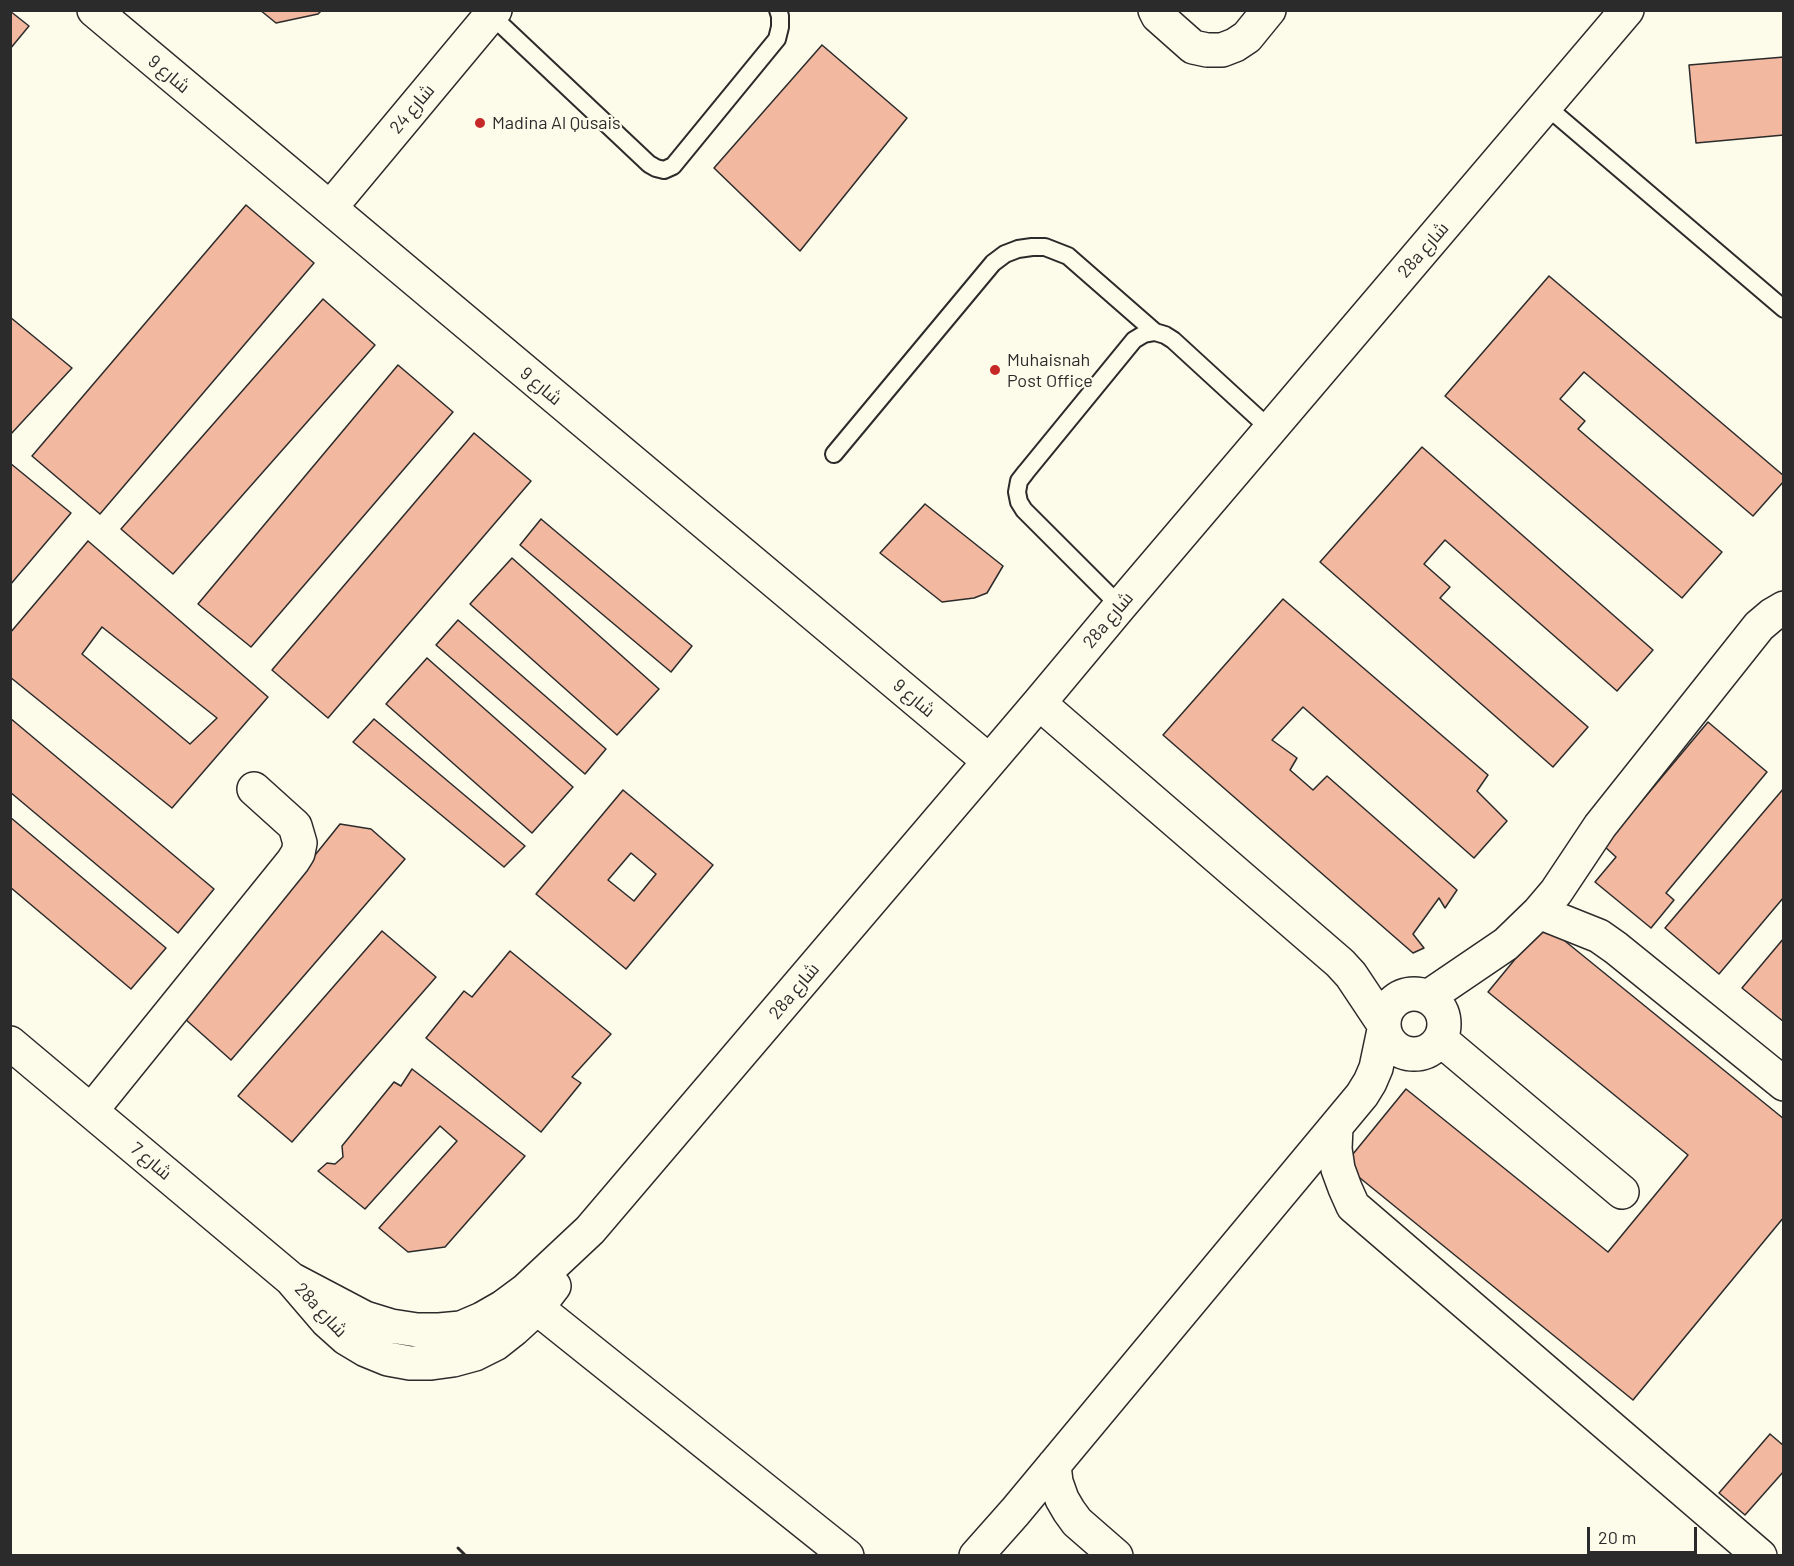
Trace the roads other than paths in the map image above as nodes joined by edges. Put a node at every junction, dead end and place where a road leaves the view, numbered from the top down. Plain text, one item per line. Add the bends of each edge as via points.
1 (94, 10) edge
2 (778, 10) edge
3 (1155, 10) edge
4 (1269, 10) edge
5 (1627, 10) edge
6 (493, 13) edge
7 (1546, 106) junction
8 (330, 208) junction
9 (1784, 309) edge
10 (1155, 332) junction
11 (1270, 429) junction
12 (834, 454) dead end
13 (1120, 606) junction
14 (1784, 608) edge
15 (1039, 703) junction
16 (989, 761) junction
17 (254, 789) dead end
18 (1539, 912) junction
19 (1340, 963) junction
20 (1416, 996) junction
21 (1384, 1027) junction
22 (1440, 1039) junction
23 (10, 1043) edge
24 (1784, 1084) edge
25 (91, 1111) junction
26 (1336, 1127) junction
27 (1622, 1192) dead end
28 (590, 1230) junction
29 (291, 1279) junction
30 (537, 1308) junction
31 (1054, 1465) junction
32 (1743, 1552) edge
33 (847, 1556) edge
34 (976, 1556) edge
35 (1116, 1556) edge

1 - 8 street, شارع 9
2 - 6 lane via 777,39 673,166 664,170 649,164
3 - 4 street via 1193,47 1222,50 1247,37
5 - 7 street, 28a شارع
6 - 8 street, شارع 24
7 - 9 lane
7 - 11 street, 28a شارع
8 - 16 street, شارع 9
10 - 11 lane via 1173,340
10 - 12 lane via 1068,256 1045,247 1018,249 993,263
10 - 13 lane via 1134,340 1019,481 1017,492 1024,510
11 - 13 street, 28a شارع
13 - 15 street, 28a شارع
14 - 18 street via 1759,626 1600,826
15 - 16 street, 28a شارع
15 - 19 street
16 - 28 street, 28a شارع
17 - 25 street via 295,826 300,843 298,853
18 - 20 street via 1506,944
18 - 24 street via 1608,942
19 - 20 street
19 - 21 street
20 - 21 street via 1394,1002 1386,1011
20 - 22 street via 1437,1005 1443,1016
21 - 22 street via 1389,1041 1408,1054 1432,1048
21 - 26 street via 1370,1082
22 - 27 street
23 - 25 street, شارع 7
25 - 29 street, شارع 7
26 - 31 street
26 - 32 street via 1338,1169 1353,1206
28 - 29 street, 28a شارع via 526,1290 461,1328 391,1326 365,1318
28 - 30 street, 28a شارع
29 - 30 street, 28a شارع via 346,1338 388,1359 410,1364 431,1364 475,1354 495,1344
30 - 33 street
31 - 34 street
31 - 35 street via 1056,1482 1069,1511

